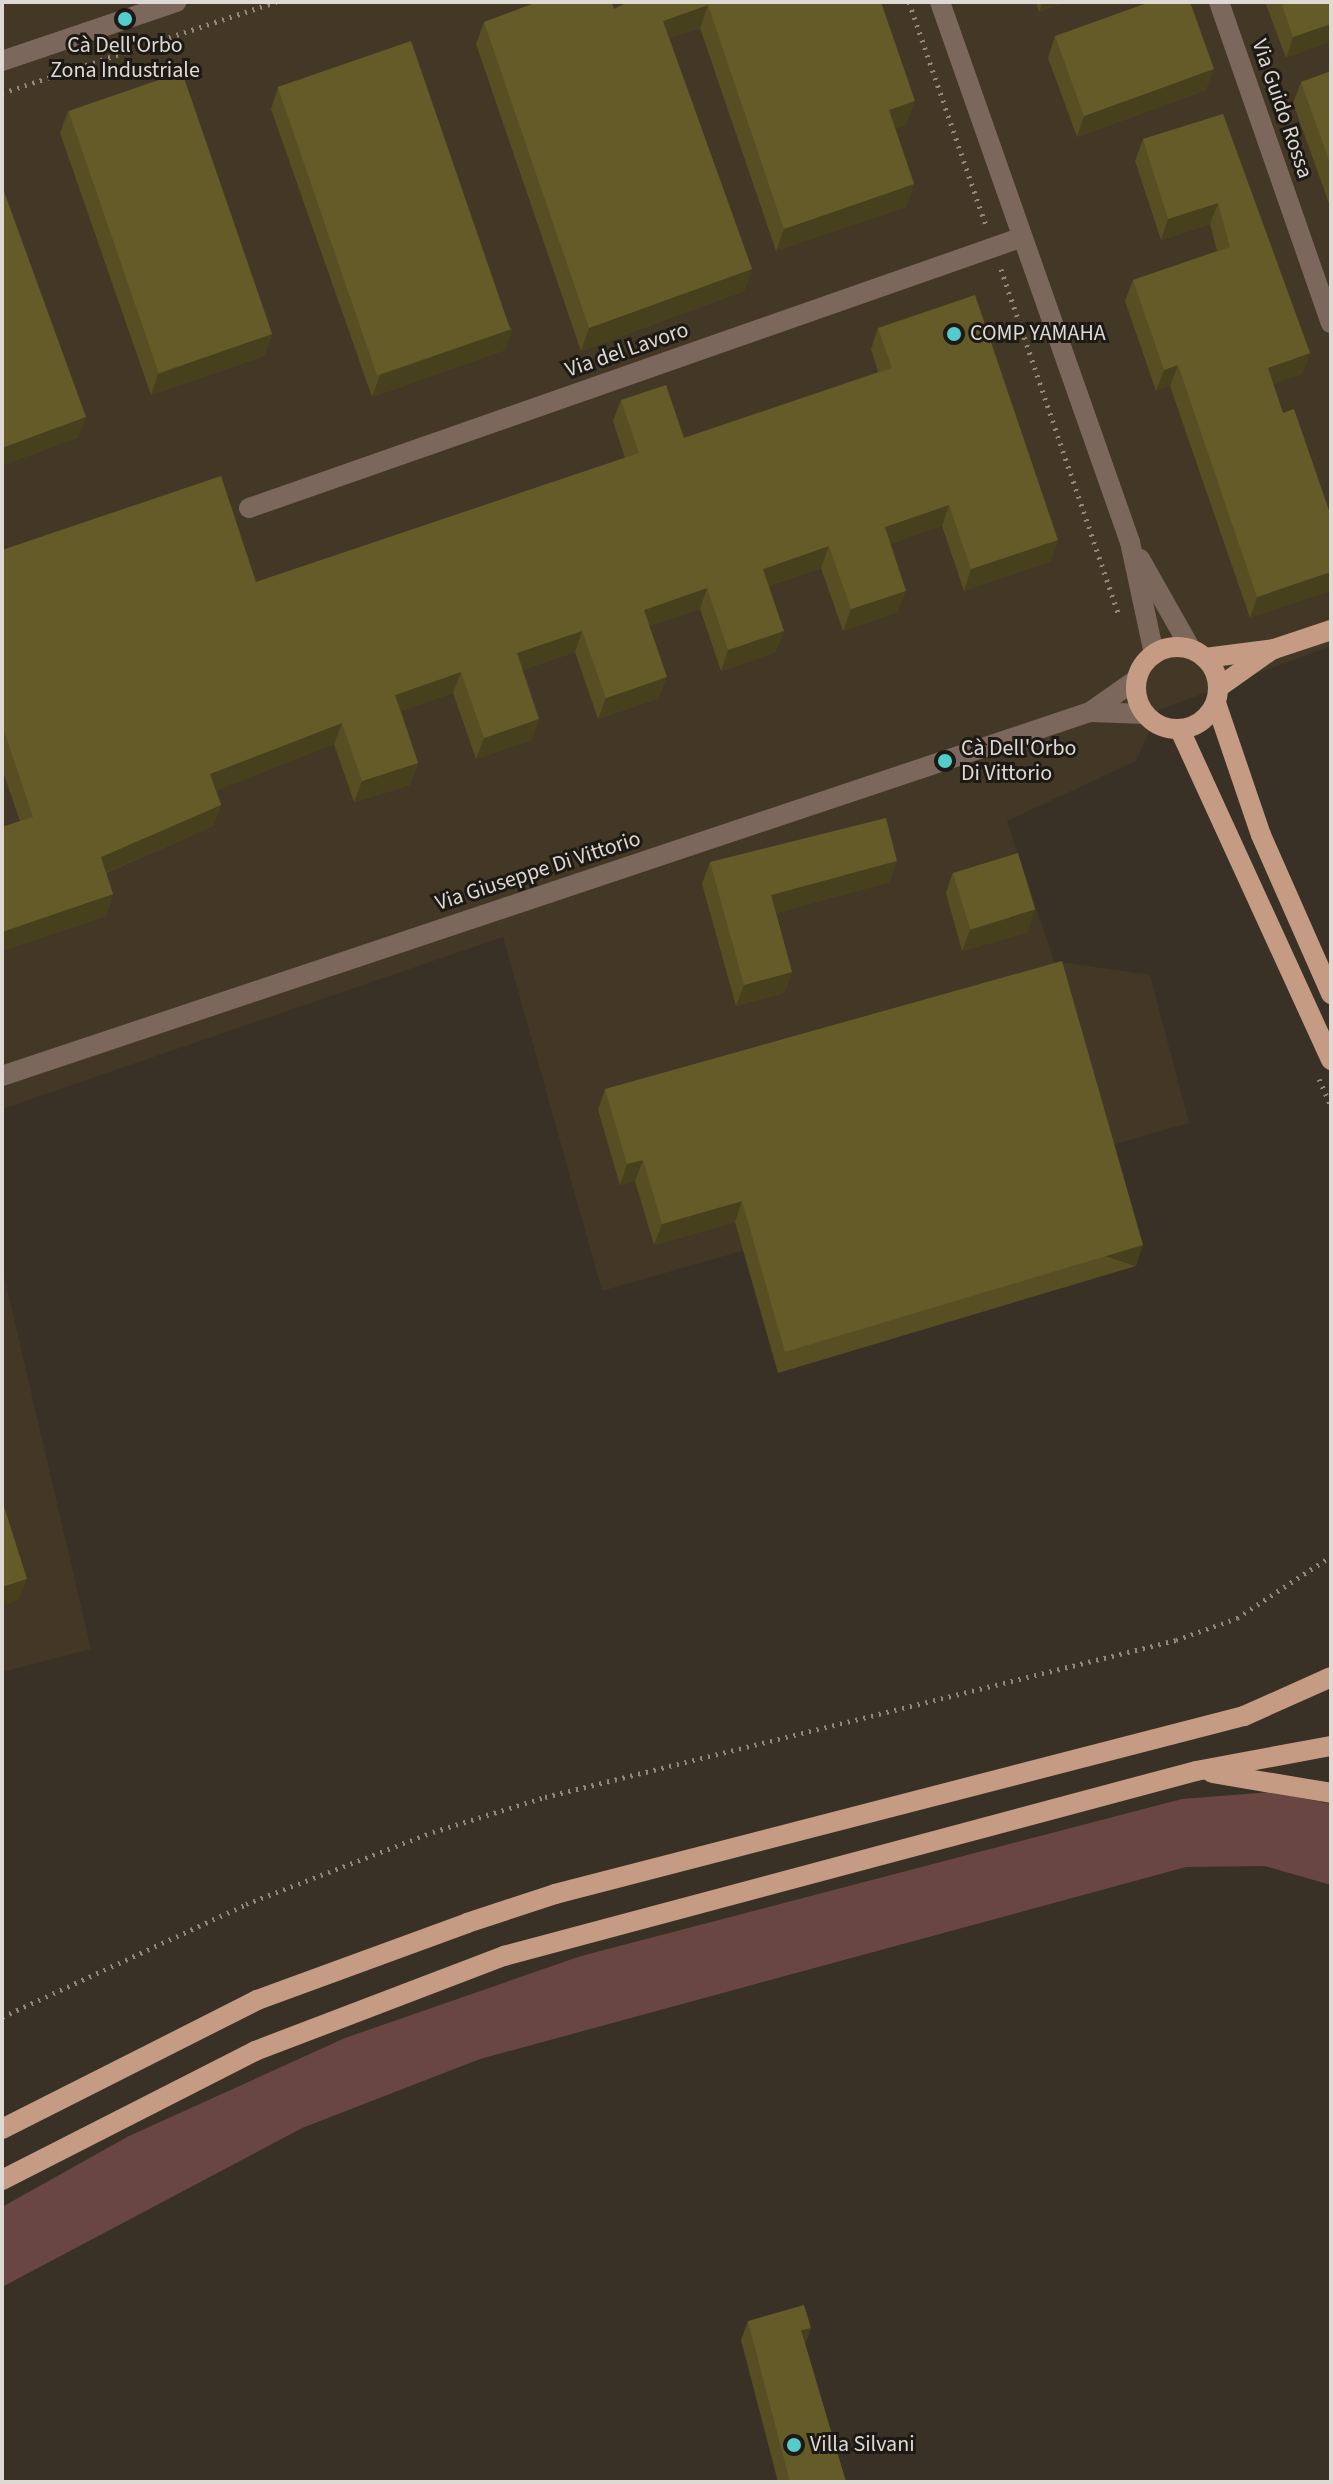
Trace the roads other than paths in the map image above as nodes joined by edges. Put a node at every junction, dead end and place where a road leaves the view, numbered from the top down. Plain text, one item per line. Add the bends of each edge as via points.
1 (176, 2) edge
2 (940, 2) edge
3 (1219, 2) edge
4 (2, 61) edge
5 (1020, 238) junction
6 (1331, 323) edge
7 (249, 508) dead end
8 (1130, 542) junction
9 (1331, 630) edge
10 (1274, 649) junction
11 (1198, 653) junction
12 (1154, 654) junction
13 (1137, 679) junction
14 (1218, 695) junction
15 (1090, 712) junction
16 (1145, 714) junction
17 (1180, 730) junction
18 (1331, 994) edge
19 (1331, 1060) edge
20 (2, 1076) edge
21 (1331, 1677) edge
22 (1331, 1746) edge
23 (1196, 1771) junction
24 (1331, 1793) edge
25 (2, 2129) edge
26 (2, 2180) edge

1 - 4 street
2 - 5 street
3 - 6 street, Via Guido Rossa
5 - 7 street, Via del Lavoro
5 - 8 street
8 - 11 street
8 - 12 street
9 - 10 main road
10 - 11 main road
10 - 14 main road
11 - 12 main road
11 - 14 main road
12 - 13 main road
13 - 15 street, Via Giuseppe Di Vittorio
13 - 16 main road
14 - 17 main road via 1202,722
14 - 18 main road via 1261,835
15 - 16 street, Via Giuseppe Di Vittorio
15 - 20 street, Via Giuseppe Di Vittorio
16 - 17 main road
17 - 19 main road
21 - 25 main road via 1244,1716 555,1894 467,1923 257,2000
22 - 23 main road
23 - 24 main road
23 - 26 main road via 504,1956 255,2051

